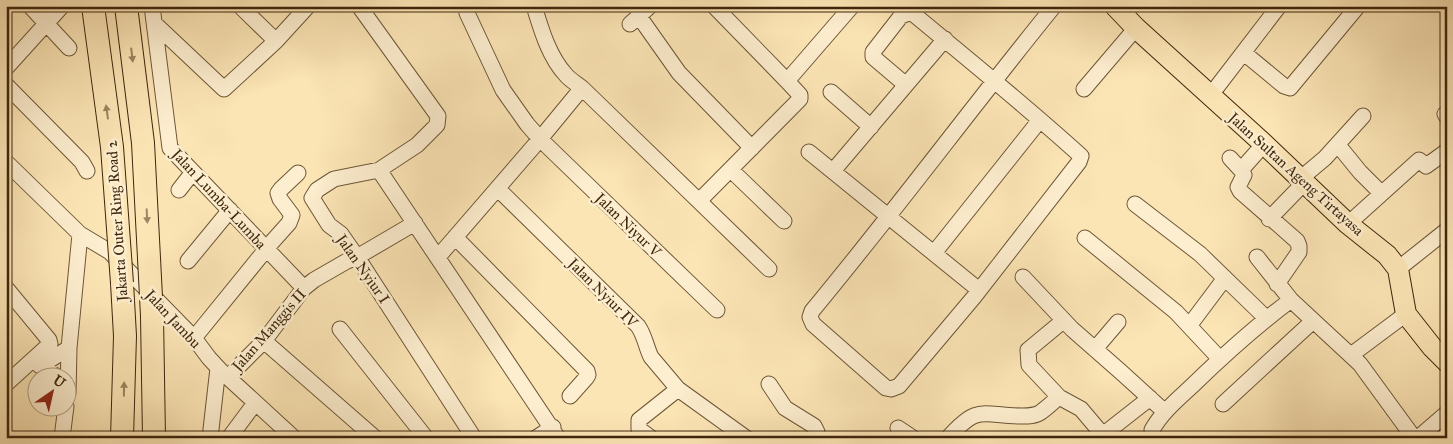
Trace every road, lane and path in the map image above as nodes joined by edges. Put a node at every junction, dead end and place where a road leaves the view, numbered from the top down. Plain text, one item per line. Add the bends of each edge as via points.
1 (30, 6) edge
2 (62, 6) edge
3 (93, 6) edge
4 (126, 6) edge
5 (152, 6) edge
6 (240, 6) edge
7 (308, 6) edge
8 (359, 6) edge
9 (534, 6) edge
10 (714, 6) edge
11 (852, 6) edge
12 (1054, 6) edge
13 (1115, 6) edge
14 (1279, 6) edge
15 (1358, 6) edge
16 (466, 13) dead end
17 (639, 15) edge
18 (47, 23) junction
19 (154, 24) junction
20 (1136, 28) junction
21 (944, 39) junction
22 (276, 41) junction
23 (69, 48) dead end
24 (1244, 53) junction
25 (9, 60) edge
26 (787, 81) junction
27 (993, 81) junction
28 (6, 85) edge
29 (906, 85) junction
30 (582, 88) junction
31 (1084, 89) dead end
32 (831, 92) dead end
33 (1210, 96) junction
34 (1363, 116) dead end
35 (1040, 120) junction
36 (871, 127) junction
37 (540, 140) junction
38 (1264, 144) junction
39 (1338, 144) junction
40 (752, 148) junction
41 (809, 152) dead end
42 (1447, 152) edge
43 (1230, 158) dead end
44 (6, 162) edge
45 (379, 170) junction
46 (732, 170) junction
47 (1241, 170) junction
48 (87, 171) dead end
49 (834, 171) junction
50 (193, 172) junction
51 (298, 173) dead end
52 (1302, 181) junction
53 (498, 189) junction
54 (179, 190) dead end
55 (1381, 193) junction
56 (699, 201) junction
57 (1135, 204) dead end
58 (230, 210) junction
59 (889, 216) junction
60 (1269, 219) junction
61 (784, 221) dead end
62 (414, 222) junction
63 (1348, 224) junction
64 (1447, 230) edge
65 (80, 234) junction
66 (455, 237) junction
67 (1085, 238) dead end
68 (266, 249) junction
69 (934, 253) junction
70 (357, 257) junction
71 (438, 257) junction
72 (1257, 258) dead end
73 (188, 261) dead end
74 (769, 269) dead end
75 (1398, 269) junction
76 (1023, 277) dead end
77 (1225, 278) junction
78 (1278, 284) junction
79 (304, 288) junction
80 (979, 290) junction
81 (9, 295) edge
82 (1291, 300) junction
83 (717, 310) dead end
84 (1406, 314) junction
85 (1266, 318) junction
86 (1063, 321) junction
87 (1313, 321) junction
88 (1118, 322) dead end
89 (1189, 326) junction
90 (340, 329) dead end
91 (194, 338) junction
92 (264, 341) junction
93 (69, 348) junction
94 (1095, 350) junction
95 (1350, 356) junction
96 (1220, 359) junction
97 (1447, 362) edge
98 (36, 363) junction
99 (40, 366) edge
100 (67, 366) edge
101 (223, 372) junction
102 (6, 384) edge
103 (769, 384) dead end
104 (678, 389) junction
105 (570, 396) dead end
106 (1059, 397) junction
107 (1150, 398) junction
108 (255, 403) junction
109 (1223, 404) dead end
110 (65, 416) edge
111 (1161, 417) junction
112 (1444, 420) edge
113 (898, 428) dead end
114 (555, 432) edge
115 (417, 434) edge
116 (1101, 436) edge
117 (62, 438) edge
118 (122, 438) edge
119 (154, 438) edge
120 (210, 438) edge
121 (229, 438) edge
122 (294, 438) edge
123 (375, 438) edge
124 (474, 438) edge
125 (536, 438) edge
126 (651, 438) edge
127 (746, 438) edge
128 (814, 438) edge
129 (912, 438) edge
130 (948, 438) edge
131 (1154, 438) edge
132 (1416, 438) edge

1 - 18 street
2 - 18 street
118 -> 3 highway, Jakarta Outer Ring Road 2, bridge via 125,336 122,283 112,146
4 -> 119 highway, Jakarta Outer Ring Road 2, bridge via 143,143 152,316
5 - 19 street, Jalan Lumba-Lumba
6 - 22 street
7 - 22 street
8 - 45 street, Jalan Nyiur I via 438,116 437,125 417,144
9 - 30 street via 556,62 566,76
10 - 26 street
11 - 26 street
12 - 27 street
13 - 20 main road, Jalan Sultan Ageng Tirtayasa
14 - 24 street
15 - 24 street via 1290,88
16 - 37 street, Jalan Niyur V via 503,90
17 - 40 street via 679,73
18 - 23 street
18 - 25 street
19 - 22 street via 224,89
19 - 50 street, Jalan Lumba-Lumba via 170,148
20 - 31 street
20 - 33 main road, Jalan Sultan Ageng Tirtayasa
21 - 27 street
21 - 29 street
21 - 29 street via 911,12 901,16 876,47 873,57
24 - 33 street
26 - 40 street via 800,95 799,101
27 - 35 street
27 - 59 street
28 - 48 street via 82,162
29 - 36 street
30 - 37 street
30 - 56 street
32 - 36 street
33 - 38 main road, Jalan Sultan Ageng Tirtayasa
34 - 39 street
35 - 69 street
35 - 80 street via 1081,156 1079,162
36 - 49 street
37 - 53 street
37 - 83 street, Jalan Niyur V
38 - 47 street
38 - 52 main road, Jalan Sultan Ageng Tirtayasa
39 - 52 street
39 - 55 street
40 - 46 street
41 - 49 street
42 - 55 street via 1426,166 1419,160
43 - 47 street
44 - 65 street, Jalan Jambu
45 - 62 street
45 - 70 street, Jalan Nyiur I via 334,179 317,190 312,198 329,225 341,234
46 - 56 street
46 - 61 street
47 - 60 street via 1244,175 1238,187 1240,191
49 - 59 street
50 - 54 street
50 - 58 street, Jalan Lumba-Lumba
51 - 68 street via 278,193 292,215 291,220
52 - 60 street
52 - 63 main road, Jalan Sultan Ageng Tirtayasa
53 - 66 street
53 - 104 street, Jalan Nyiur IV via 638,326 651,357
55 - 63 street
56 - 74 street
57 - 77 street via 1200,254
58 - 68 street, Jalan Lumba-Lumba
58 - 73 street
59 - 69 street
59 - 80 street via 810,316 814,324 886,388 899,386
60 - 78 street via 1299,246 1299,252
62 - 70 street, Jalan Manggis II
62 - 71 street
63 - 75 main road, Jalan Sultan Ageng Tirtayasa via 1387,255
64 - 75 street
65 - 91 street, Jalan Jambu via 110,252
65 - 93 street
66 - 71 street
66 - 105 street via 587,371 586,378
67 - 89 street
68 - 79 street, Jalan Lumba-Lumba
68 - 91 street
69 - 80 street
70 - 79 street, Jalan Manggis II
70 - 124 street, Jalan Nyiur I
71 - 114 street
72 - 78 street
75 - 84 main road
76 - 86 street
77 - 85 street
77 - 89 street
78 - 82 street
79 - 92 street, Jalan Manggis II
81 - 98 street via 49,340 50,344
82 - 85 street
82 - 87 street
84 - 95 street
84 - 97 main road
85 - 96 street
86 - 94 street
86 - 106 street via 1028,350 1029,365
87 - 95 street
87 - 109 street
88 - 94 street
89 - 96 street
90 - 115 street
91 - 101 street, Jalan Jambu
92 - 101 street, Jalan Manggis II
92 - 123 street
93 - 98 street
93 - 100 street
94 - 107 street
95 - 132 street via 1360,364
96 - 111 street
98 - 99 street
98 - 102 street
101 - 108 street, Jalan Jambu
101 - 120 street via 214,394
103 - 128 street via 785,408 814,426 817,432
104 - 126 street via 639,420 639,429
104 - 127 street, Jalan Nyiur IV
106 - 116 street via 1081,410
106 - 130 street via 1040,414 973,415
107 - 111 street
107 - 116 street
108 - 121 street
108 - 122 street, Jalan Jambu
110 - 117 street
111 - 131 street via 1152,430
112 - 132 street
113 - 129 street
114 - 125 street

